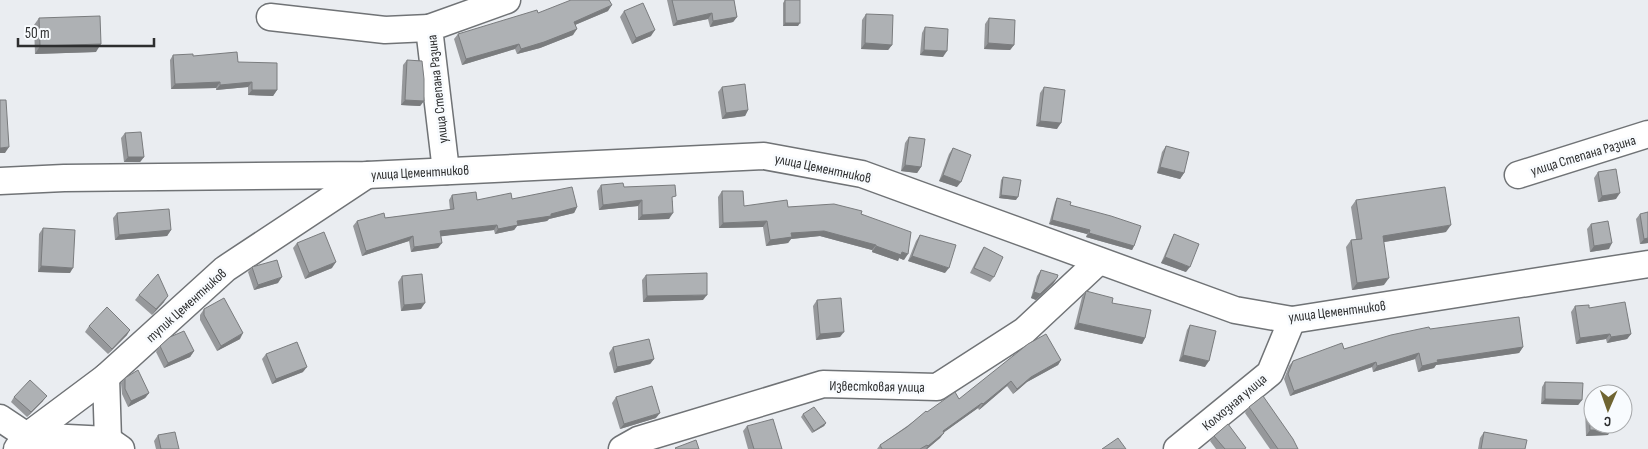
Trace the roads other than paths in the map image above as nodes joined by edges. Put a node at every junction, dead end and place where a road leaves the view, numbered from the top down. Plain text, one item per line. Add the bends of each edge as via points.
1 (507, 0) edge
2 (270, 17) dead end
3 (429, 28) junction
4 (1648, 134) edge
5 (446, 171) junction
6 (367, 175) junction
7 (1518, 175) dead end
8 (0, 181) edge
9 (1099, 261) junction
10 (1648, 264) edge
11 (1292, 320) junction
12 (106, 377) junction
13 (0, 418) edge
14 (22, 442) edge
15 (114, 444) edge
16 (622, 449) edge
17 (1177, 449) edge

1 - 3 street, улица Степана Разина
2 - 3 street via 385,30
3 - 5 street, улица Степана Разина
4 - 7 street, улица Степана Разина
5 - 6 street, улица Цементников
5 - 9 street, улица Цементников via 764,156 862,174
6 - 8 street, улица Цементников
6 - 12 street, тупик Цементников via 225,269
9 - 11 street, улица Цементников via 1235,310
9 - 16 street, Известковая улица via 1024,331 937,387 823,384 638,440
10 - 11 street, улица Цементников
11 - 17 street, Колхозная улица via 1270,373
12 - 14 street, тупик Цементников
12 - 15 street
13 - 14 street
14 - 15 street

